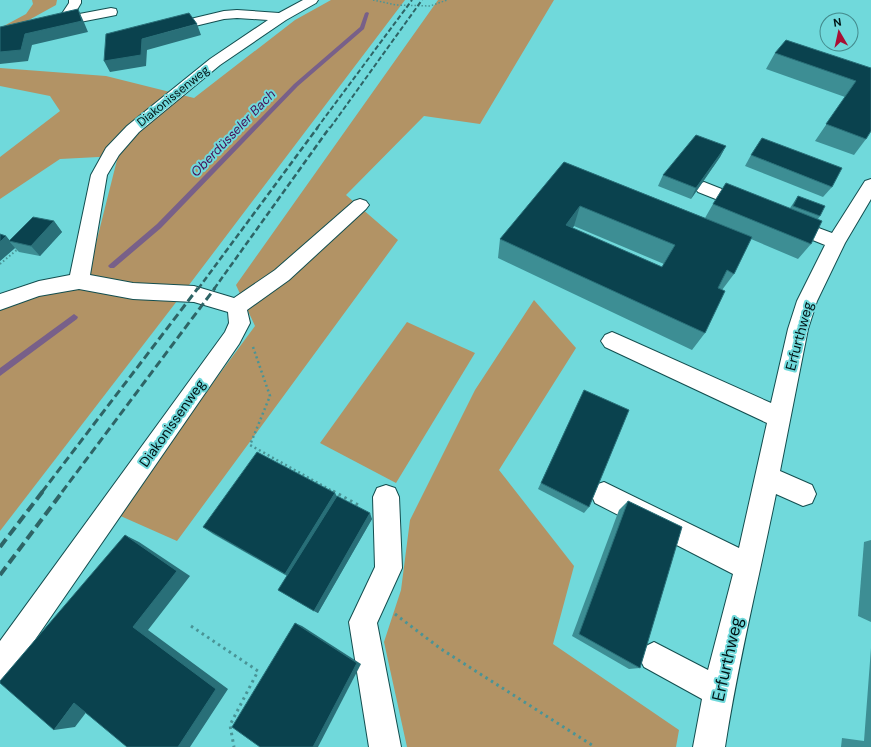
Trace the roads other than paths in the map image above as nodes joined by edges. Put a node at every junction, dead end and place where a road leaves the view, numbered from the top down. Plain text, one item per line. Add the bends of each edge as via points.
1 (75, 0) edge
2 (312, 0) edge
3 (286, 9) junction
4 (111, 12) dead end
5 (64, 21) junction
6 (41, 27) edge
7 (165, 29) edge
8 (871, 185) edge
9 (704, 188) edge
10 (360, 205) dead end
11 (836, 242) junction
12 (79, 281) junction
13 (0, 302) edge
14 (236, 307) junction
15 (612, 341) dead end
16 (780, 418) junction
17 (766, 477) junction
18 (604, 494) dead end
19 (803, 494) dead end
20 (386, 497) road end
21 (748, 567) junction
22 (654, 657) dead end
23 (0, 666) edge
24 (718, 692) junction
25 (385, 747) edge
26 (709, 747) edge

1 - 5 street
2 - 3 street, Diakonissenweg
3 - 7 street via 224,15
3 - 12 street, Diakonissenweg via 215,62 133,129 112,152 99,175
4 - 5 street
5 - 6 street
8 - 11 street, Erfurthweg
9 - 11 street
10 - 14 street via 282,275
11 - 16 street, Erfurthweg via 807,301 798,329
12 - 13 street via 31,290
12 - 14 street via 133,291 194,294
14 - 23 street, Diakonissenweg via 240,316 239,324 232,338
15 - 16 street
16 - 17 street, Erfurthweg
17 - 19 street
17 - 21 street, Erfurthweg
18 - 21 street
20 - 25 street via 389,568 363,622
21 - 24 street, Erfurthweg
22 - 24 street
24 - 26 street, Erfurthweg

